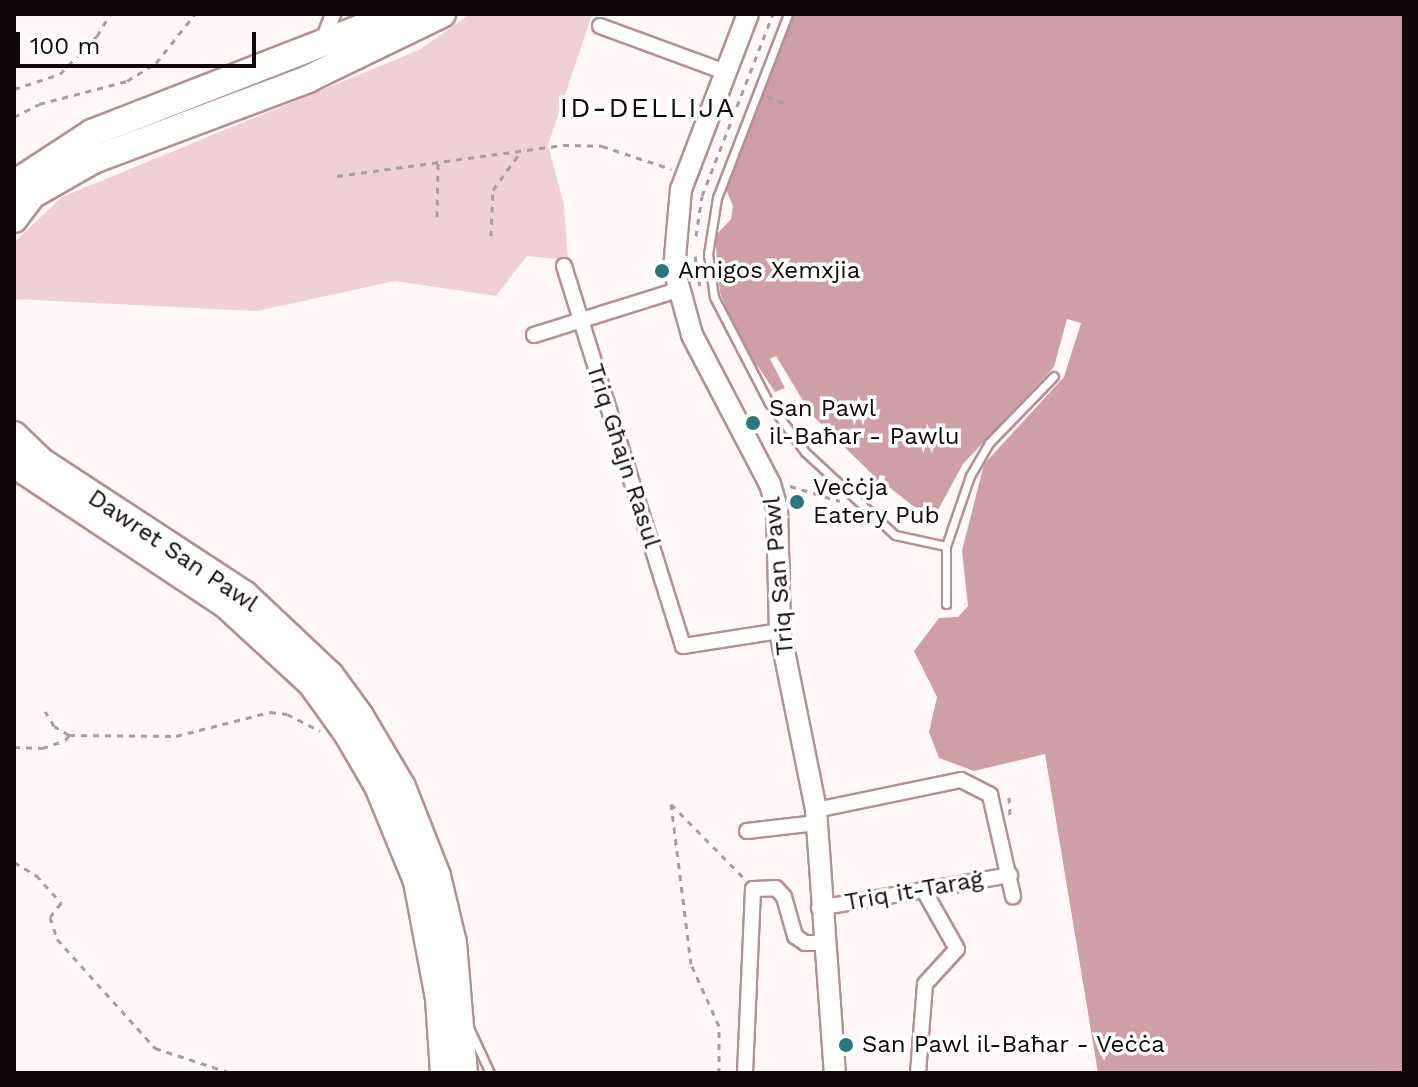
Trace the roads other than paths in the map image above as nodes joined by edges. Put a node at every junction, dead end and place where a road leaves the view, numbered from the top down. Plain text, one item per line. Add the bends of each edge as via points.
1 (333, 14) edge
2 (398, 14) edge
3 (442, 14) edge
4 (748, 14) edge
5 (788, 14) edge
6 (351, 23) edge
7 (600, 26) dead end
8 (389, 43) junction
9 (319, 49) junction
10 (725, 72) junction
11 (14, 184) edge
12 (14, 219) edge
13 (564, 266) dead end
14 (678, 290) junction
15 (580, 320) junction
16 (534, 335) dead end
17 (1054, 376) dead end
18 (14, 435) edge
19 (14, 464) edge
20 (946, 546) junction
21 (946, 604) dead end
22 (780, 631) junction
23 (816, 816) junction
24 (747, 831) dead end
25 (1010, 875) junction
26 (923, 889) junction
27 (1013, 896) dead end
28 (819, 908) junction
29 (824, 943) junction
30 (460, 1010) junction
31 (444, 1073) edge
32 (464, 1073) edge
33 (490, 1073) edge
34 (745, 1073) edge
35 (835, 1073) edge
36 (918, 1073) edge

1 - 9 street
2 - 6 highway
3 - 8 highway
4 - 10 street, Triq San Pawl
5 - 20 lane via 717,198 708,254 714,297 769,403 805,452 895,535
6 - 9 highway
7 - 10 street
8 - 9 street via 342,53
8 - 12 highway via 93,160 32,195
9 - 11 highway via 92,133
10 - 14 street, Triq San Pawl via 686,174 672,241
13 - 15 street, Triq Għajn Rasul
14 - 15 street
14 - 22 street, Triq San Pawl via 692,335 778,479
15 - 16 street
15 - 22 street, Triq Għajn Rasul via 683,646
17 - 20 lane via 979,459
18 - 30 highway, Dawret San Pawl via 42,462 244,594 330,675 402,787 437,876 453,943
19 - 31 highway, Dawret San Pawl via 225,604 311,683 347,733 378,786 417,881 439,998
20 - 21 lane
22 - 23 street, Triq San Pawl
23 - 24 street
23 - 25 street via 961,780 990,795
23 - 28 street, Triq San Pawl
25 - 26 street, Triq it-Taraġ
25 - 27 street
26 - 28 street, Triq it-Taraġ
26 - 36 street via 957,949 925,984
28 - 29 street, Triq San Pawl
29 - 34 street via 805,943 795,936 784,897 776,888 753,889
29 - 35 street, Triq San Pawl
30 - 32 highway, Dawret San Pawl
30 - 33 lane

